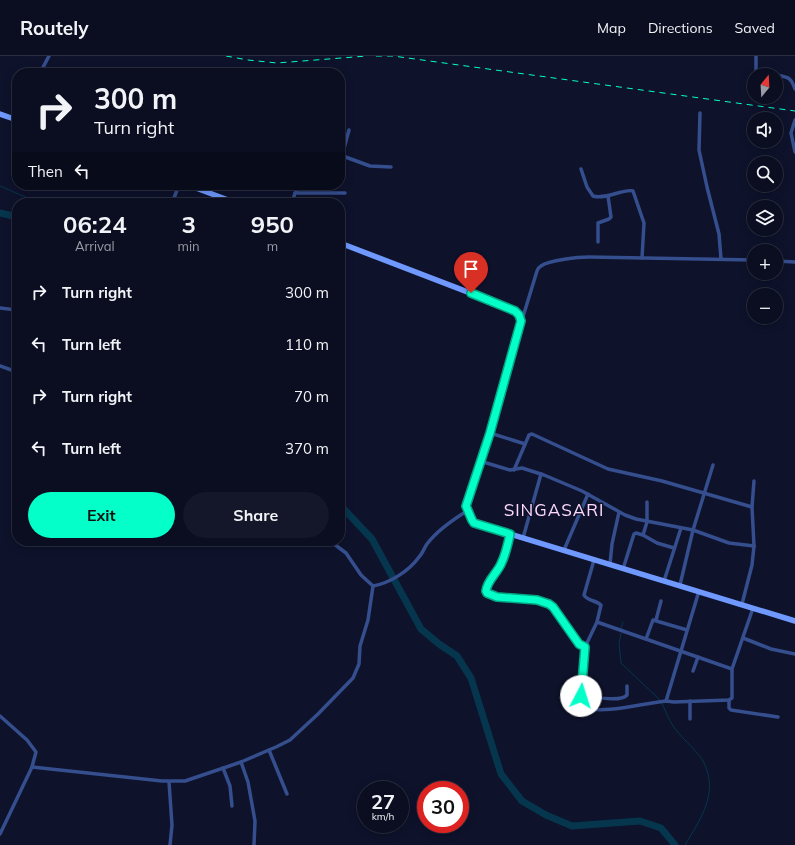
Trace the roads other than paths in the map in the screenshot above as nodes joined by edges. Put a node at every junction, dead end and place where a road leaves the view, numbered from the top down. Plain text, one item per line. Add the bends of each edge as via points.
1 (49, 56) edge
2 (756, 56) edge
3 (43, 68) edge
4 (756, 68) edge
5 (783, 76) edge
6 (795, 89) edge
7 (700, 113) dead end
8 (0, 114) edge
9 (12, 118) edge
10 (795, 120) edge
11 (349, 130) dead end
12 (345, 143) edge
13 (795, 152) edge
14 (345, 157) edge
15 (391, 167) dead end
16 (581, 169) dead end
17 (201, 190) edge
18 (298, 190) edge
19 (345, 193) dead end
20 (295, 194) junction
21 (608, 196) junction
22 (223, 198) edge
23 (294, 198) edge
24 (598, 242) dead end
25 (345, 245) edge
26 (642, 258) junction
27 (721, 259) junction
28 (747, 260) edge
29 (783, 262) edge
30 (795, 262) edge
31 (0, 308) edge
32 (12, 309) edge
33 (521, 321) junction
34 (0, 366) edge
35 (12, 370) edge
36 (490, 433) junction
37 (525, 444) junction
38 (480, 461) junction
39 (713, 465) dead end
40 (514, 470) junction
41 (542, 474) junction
42 (754, 481) dead end
43 (588, 494) junction
44 (704, 494) junction
45 (647, 502) dead end
46 (752, 507) junction
47 (467, 511) junction
48 (619, 512) junction
49 (647, 522) junction
50 (681, 528) junction
51 (693, 530) junction
52 (510, 534) junction
53 (643, 535) junction
54 (523, 538) junction
55 (337, 546) edge
56 (754, 546) junction
57 (674, 548) junction
58 (564, 550) junction
59 (594, 560) junction
60 (610, 564) junction
61 (623, 569) junction
62 (664, 581) junction
63 (680, 585) junction
64 (373, 586) junction
65 (699, 591) junction
66 (661, 601) dead end
67 (742, 604) junction
68 (753, 608) junction
69 (656, 620) junction
70 (795, 621) edge
71 (597, 622) junction
72 (687, 630) junction
73 (743, 638) junction
74 (646, 639) junction
75 (585, 647) junction
76 (680, 652) junction
77 (795, 654) edge
78 (698, 658) junction
79 (732, 669) junction
80 (693, 671) dead end
81 (627, 686) dead end
82 (581, 696) junction
83 (729, 700) junction
84 (664, 701) junction
85 (690, 701) junction
86 (0, 716) edge
87 (778, 717) dead end
88 (690, 719) dead end
89 (269, 750) junction
90 (241, 762) junction
91 (32, 767) junction
92 (223, 768) junction
93 (169, 782) junction
94 (287, 794) dead end
95 (232, 806) dead end
96 (0, 834) edge
97 (170, 845) edge
98 (254, 845) edge

1 - 3 street
2 - 4 street
5 - 6 street via 792,81
7 - 27 street via 699,150 719,234
8 - 9 street
10 - 13 street via 791,133
11 - 12 street
14 - 15 street via 370,166
16 - 21 street via 591,195
17 - 22 street
18 - 20 street
19 - 20 street
20 - 23 street
21 - 24 street via 610,217 598,223
21 - 26 street via 628,190 633,192 644,223
25 - 33 street via 512,309
26 - 27 street
26 - 33 street via 576,258 541,266 537,271
27 - 28 street
29 - 30 street
31 - 32 street
33 - 36 street
34 - 35 street
36 - 37 street
36 - 38 street
37 - 40 street
37 - 44 street via 532,434 608,469
38 - 40 street
38 - 47 street via 466,506
39 - 44 street
40 - 41 street via 522,468
41 - 43 street
41 - 54 street
42 - 46 street
43 - 48 street
43 - 58 street
44 - 46 street
44 - 51 street
45 - 49 street
46 - 56 street
47 - 52 street via 474,523
47 - 64 street via 442,530 416,561 403,572
48 - 49 street
48 - 60 street
49 - 50 street
49 - 53 street
50 - 51 street
50 - 57 street
51 - 56 street via 729,542
51 - 63 street
52 - 54 street
52 - 75 street via 505,555 488,583 487,593 497,597 537,600 549,604 579,644
53 - 57 street
53 - 61 street via 634,534
54 - 58 street
55 - 64 street via 346,553 361,575
56 - 67 street
57 - 62 street
58 - 59 street
59 - 60 street
59 - 71 street via 584,595 601,605
60 - 61 street
61 - 62 street
62 - 63 street
63 - 65 street
64 - 89 street via 368,620 360,646 359,664 353,678 290,740
65 - 67 street
65 - 72 street
66 - 69 street
67 - 68 street
68 - 70 street
68 - 73 street
69 - 72 street
69 - 74 street via 652,621
71 - 74 street
71 - 75 street
72 - 76 street
73 - 77 street via 771,649
73 - 79 street
74 - 76 street
75 - 82 street
76 - 78 street
76 - 84 street
78 - 79 street
78 - 80 street
79 - 83 street via 732,698
81 - 82 street via 627,695 624,698
82 - 84 street via 583,707 591,709 614,709
83 - 85 street
83 - 87 street via 731,710
84 - 85 street
85 - 88 street
86 - 91 street via 36,752
89 - 90 street
89 - 94 street
90 - 92 street
90 - 98 street via 256,821
91 - 93 street
91 - 96 street
92 - 93 street via 185,781
92 - 95 street via 230,786
93 - 97 street via 172,825

